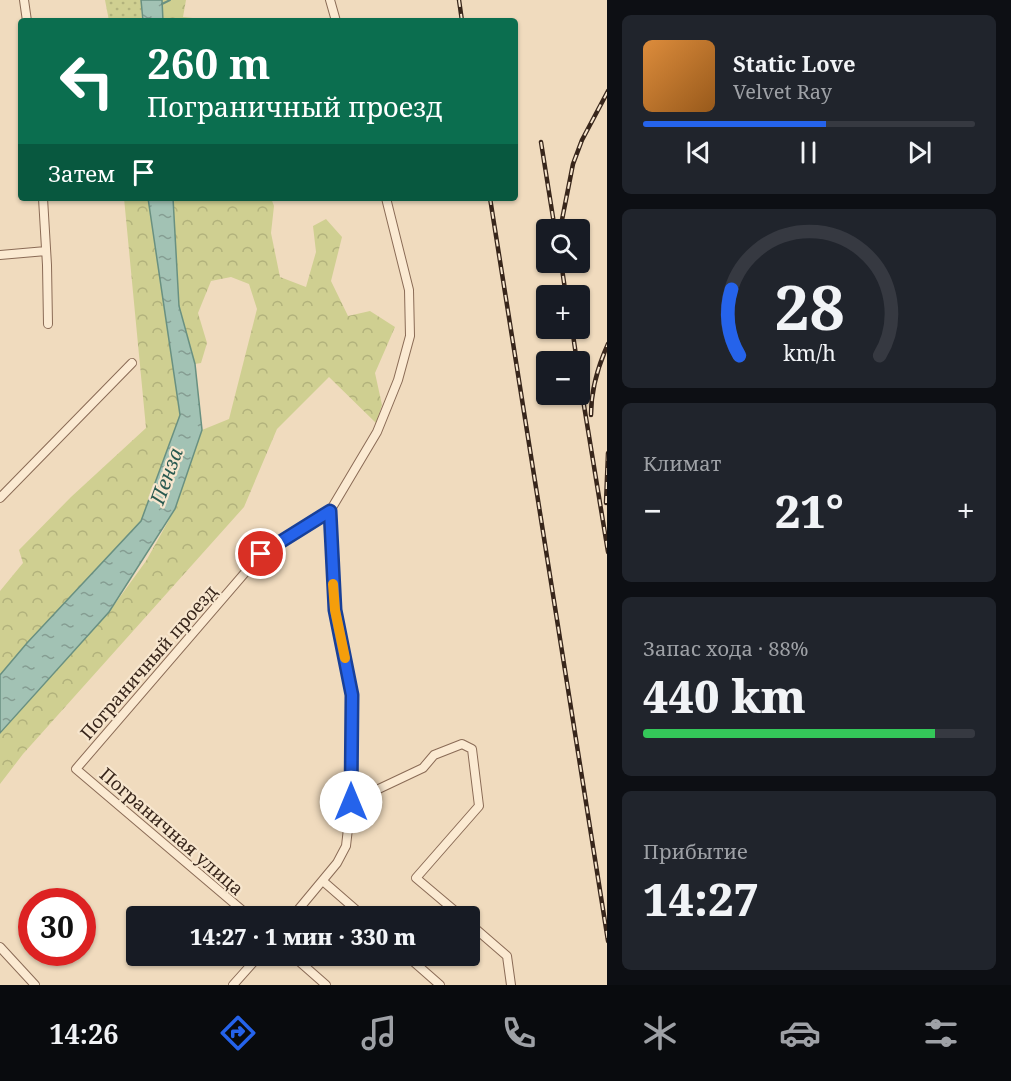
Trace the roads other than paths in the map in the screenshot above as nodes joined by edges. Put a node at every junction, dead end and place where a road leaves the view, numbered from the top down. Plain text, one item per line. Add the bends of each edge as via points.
1 (24, 0) edge
2 (330, 0) edge
3 (27, 18) edge
4 (335, 18) edge
5 (43, 201) edge
6 (387, 201) edge
7 (46, 251) junction
8 (0, 255) edge
9 (48, 324) dead end
10 (132, 363) dead end
11 (0, 498) edge
12 (330, 511) junction
13 (76, 769) joint
14 (351, 802) junction
15 (324, 882) junction
16 (237, 906) edge
17 (302, 906) edge
18 (352, 906) edge
19 (449, 906) edge
20 (480, 933) edge
21 (0, 947) edge
22 (250, 966) edge
23 (304, 966) edge
24 (418, 966) edge
25 (35, 985) edge
26 (233, 985) edge
27 (326, 985) edge
28 (440, 985) edge
29 (511, 985) edge

1 - 3 street
2 - 4 street
5 - 7 street
6 - 12 street via 409,290 410,336 377,432
7 - 8 street
7 - 9 street
10 - 11 street
12 - 13 street, Пограничный проезд via 261,554
12 - 14 street via 335,610 352,695
13 - 16 street, Пограничная улица
14 - 15 street via 346,846
14 - 19 street via 423,768 434,754 462,744 472,749 478,806 416,878
15 - 17 street
15 - 18 street
20 - 29 street via 507,956
21 - 25 street
22 - 26 street
23 - 27 street
24 - 28 street

